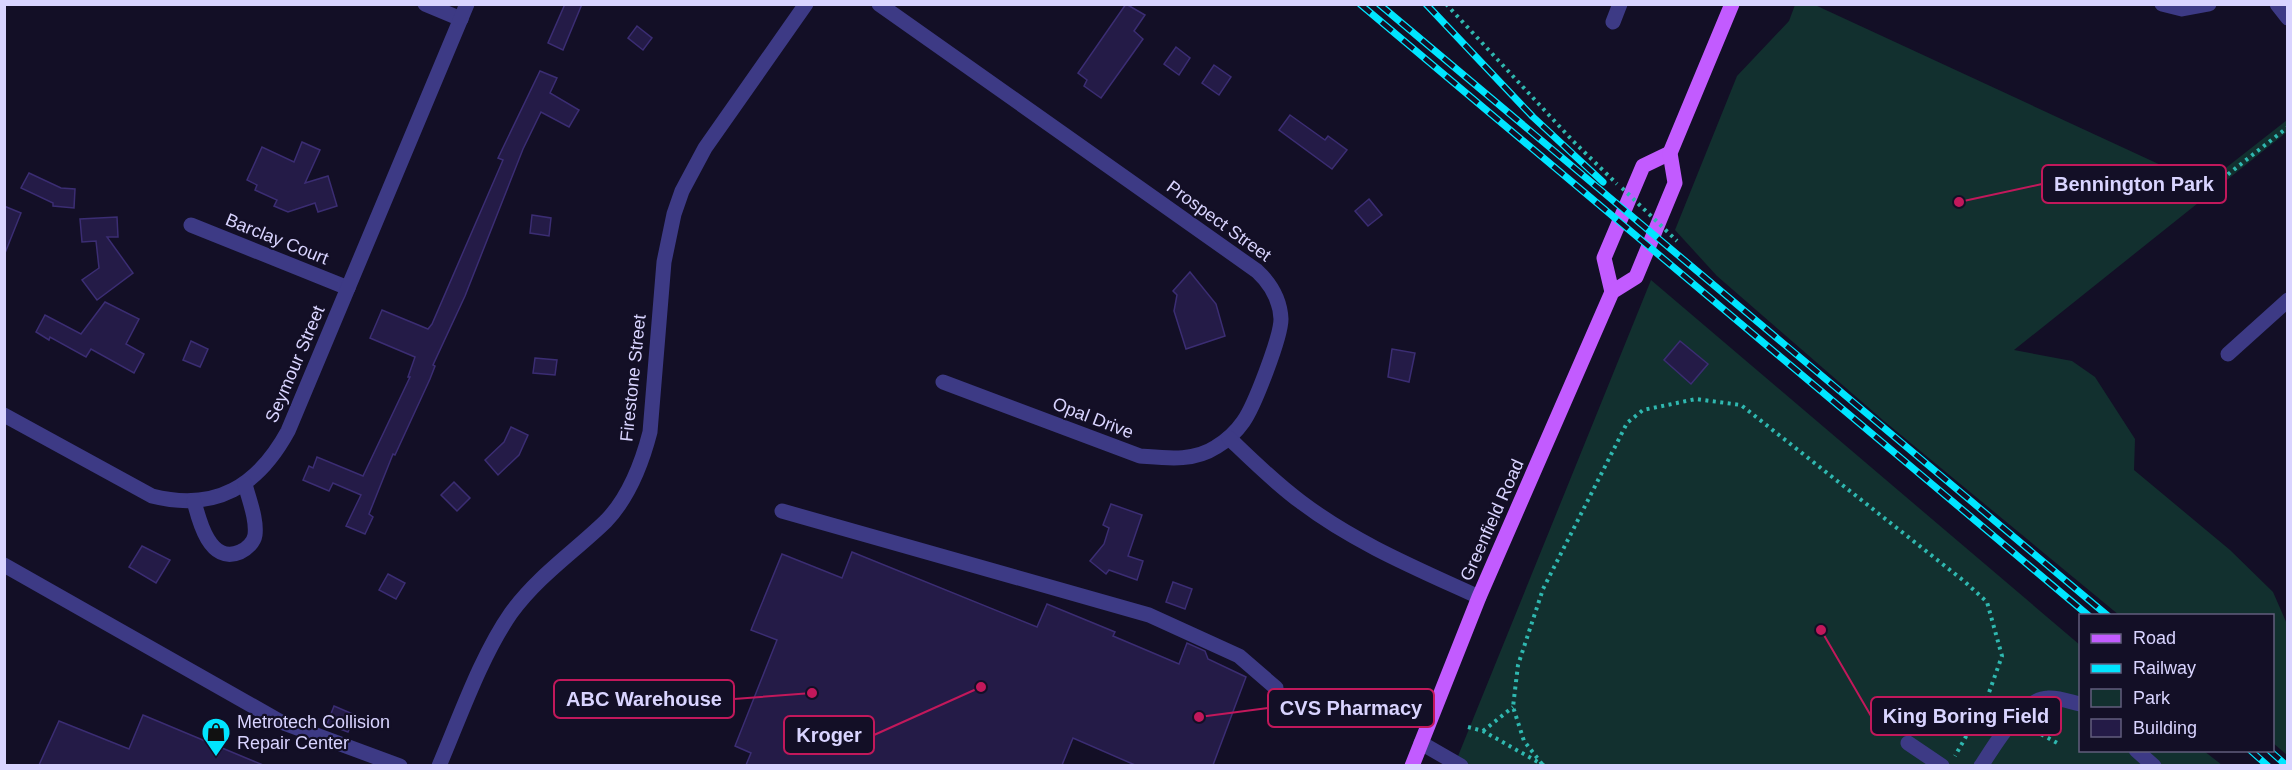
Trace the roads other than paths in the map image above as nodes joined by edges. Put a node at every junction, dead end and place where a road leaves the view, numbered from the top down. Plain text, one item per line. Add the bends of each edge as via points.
1 (425, 4) edge
2 (806, 4) edge
3 (879, 4) edge
4 (1620, 4) edge
5 (1732, 4) edge
6 (2162, 4) edge
7 (2209, 4) edge
8 (2277, 4) edge
9 (464, 12) edge
10 (2288, 18) edge
11 (1613, 22) dead end
12 (1671, 153) junction
13 (191, 225) dead end
14 (348, 288) junction
15 (1612, 292) junction
16 (2288, 300) edge
17 (2228, 354) dead end
18 (943, 382) dead end
19 (4, 415) edge
20 (1229, 438) junction
21 (245, 484) junction
22 (194, 501) junction
23 (782, 511) dead end
24 (4, 565) edge
25 (1479, 597) junction
26 (1276, 688) dead end
27 (2079, 704) edge
28 (1421, 743) junction
29 (1908, 743) dead end
30 (2138, 752) edge
31 (371, 760) edge
32 (400, 765) edge
33 (439, 765) edge
34 (1412, 765) edge
35 (1461, 765) edge
36 (1942, 765) edge
37 (1981, 765) edge
38 (2154, 765) edge

1 - 9 street
2 - 33 street, Firestone Street via 705,148 682,191 664,262 650,432 631,485 607,520 542,577 510,614 491,647
3 - 20 street, Prospect Street via 1268,282 1280,307 1279,332 1251,411
4 - 11 street
5 - 12 main road
6 - 7 street via 2182,9
8 - 10 street
9 - 14 street, Seymour Street
12 - 15 main road via 1674,183 1636,277
12 - 15 main road via 1643,166 1604,258
13 - 14 street, Barclay Court
14 - 21 street, Seymour Street via 288,431 267,465
15 - 25 main road, Greenfield Road
16 - 17 street
18 - 20 street, Opal Drive via 1140,456 1198,456
19 - 22 street, Seymour Street via 143,492 168,500
20 - 25 street via 1322,517 1385,554
21 - 22 street, Seymour Street via 226,494
21 - 22 street via 255,536 247,549 235,554 213,546 202,531
23 - 26 street via 1149,615 1239,656
24 - 31 street via 281,722
25 - 28 main road, Greenfield Road
27 - 37 street via 2048,698 2031,705 2014,719
28 - 34 main road, Greenfield Road
28 - 35 street
29 - 36 street
30 - 38 street
31 - 32 street

